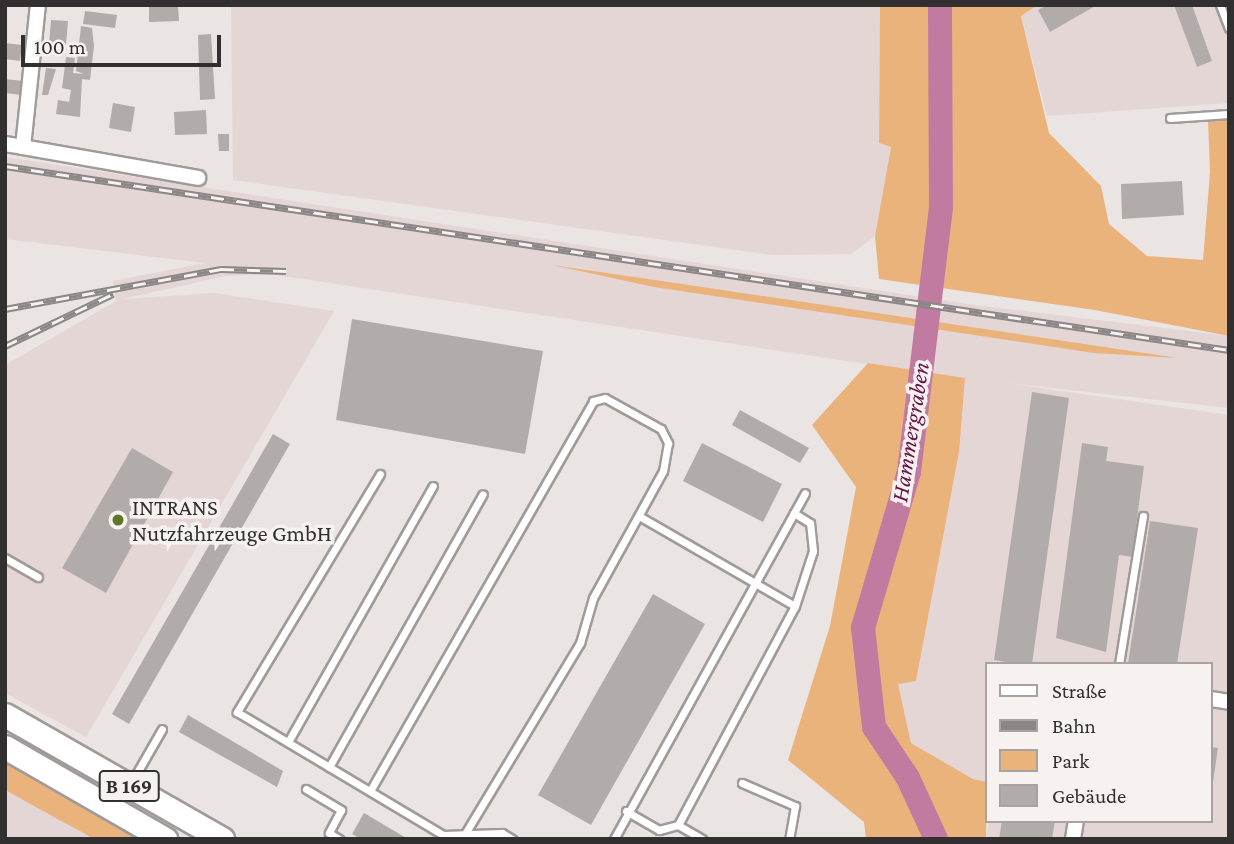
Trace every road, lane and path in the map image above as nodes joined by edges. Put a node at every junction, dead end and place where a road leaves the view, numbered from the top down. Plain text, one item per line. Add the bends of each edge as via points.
1 (38, 5) edge
2 (1220, 5) edge
3 (1229, 28) edge
4 (1229, 114) edge
5 (1170, 118) dead end
6 (5, 144) edge
7 (23, 147) junction
8 (198, 178) dead end
9 (380, 474) dead end
10 (433, 486) dead end
11 (483, 494) dead end
12 (805, 494) dead end
13 (794, 513) junction
14 (639, 516) junction
15 (1143, 516) dead end
16 (5, 558) edge
17 (38, 577) dead end
18 (753, 582) junction
19 (795, 606) junction
20 (1119, 662) edge
21 (5, 715) edge
22 (163, 729) dead end
23 (288, 742) junction
24 (5, 747) edge
25 (329, 766) junction
26 (742, 783) dead end
27 (129, 786) junction
28 (306, 789) dead end
29 (370, 791) junction
30 (115, 810) junction
31 (626, 811) junction
32 (678, 825) junction
33 (466, 834) junction
34 (659, 834) edge
35 (165, 839) edge
36 (222, 839) edge
37 (339, 839) edge
38 (512, 839) edge
39 (614, 839) edge
40 (702, 839) edge
41 (789, 839) edge

1 - 7 street
2 - 3 lane
4 - 5 lane
6 - 7 street
7 - 8 street
9 - 23 lane via 237,712
10 - 23 lane
11 - 25 lane
12 - 13 lane
13 - 18 lane
13 - 19 lane via 810,523 813,551
14 - 18 lane
14 - 29 lane via 663,471 668,443 661,429 605,398 593,401
14 - 33 lane via 593,598 580,643
15 - 20 lane
16 - 17 lane
18 - 19 lane
18 - 31 lane
19 - 32 lane
21 - 27 main road, B 169
22 - 27 lane
23 - 25 lane
24 - 30 main road, B 169
25 - 29 lane
26 - 41 lane via 795,806
27 - 30 street
27 - 36 main road, B 169
28 - 37 lane via 341,810 329,833
29 - 33 lane via 443,835
30 - 35 main road, B 169
31 - 34 lane
31 - 39 lane
32 - 34 lane
32 - 40 lane
33 - 38 lane via 502,833

